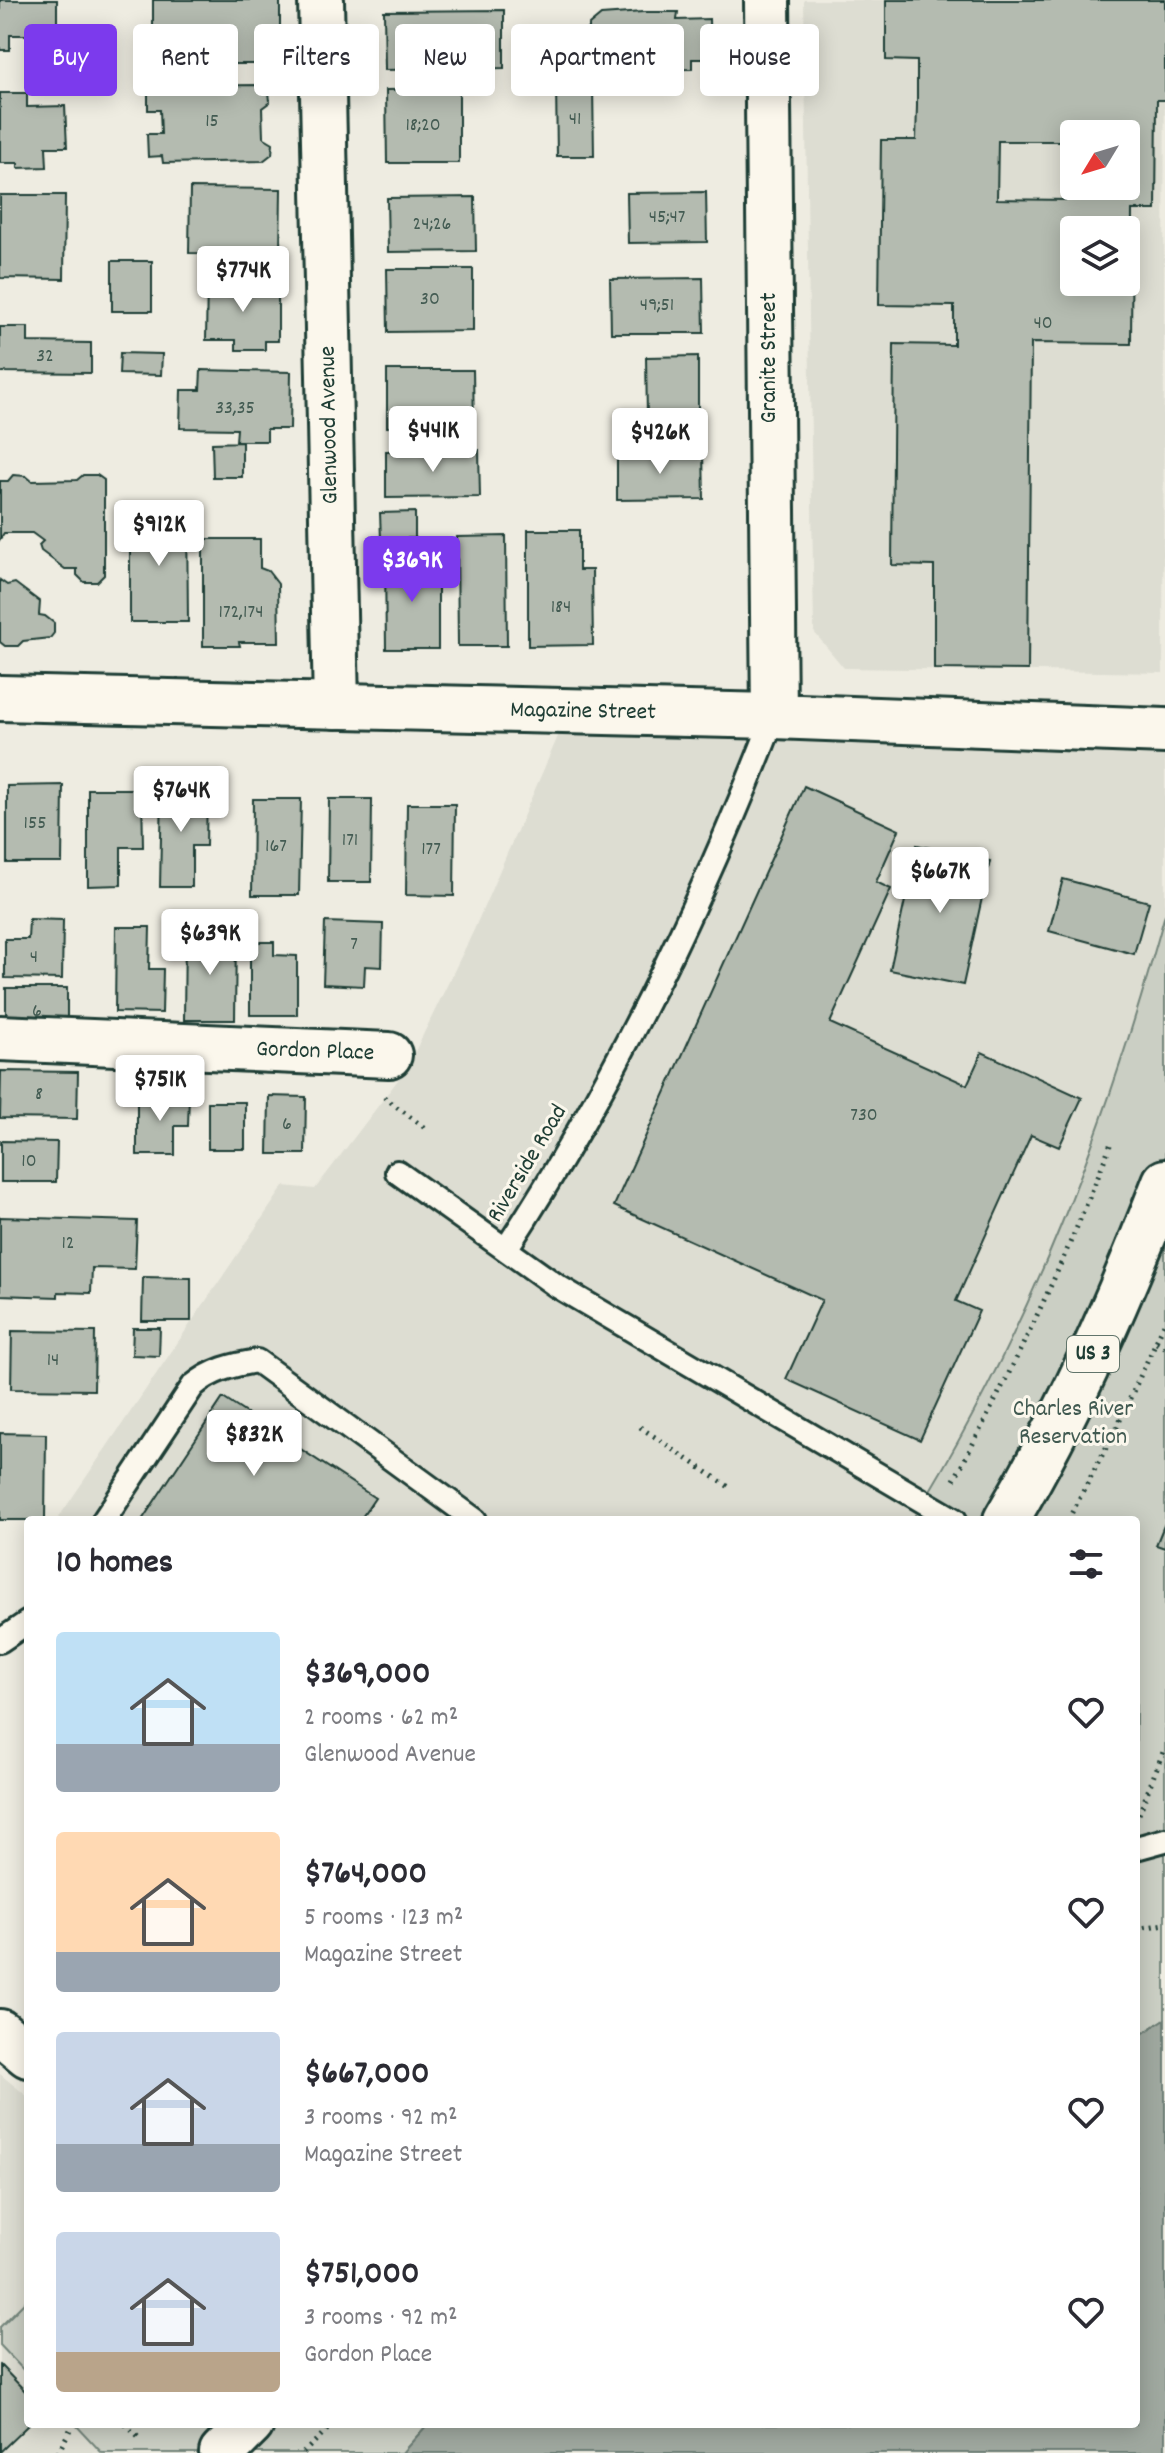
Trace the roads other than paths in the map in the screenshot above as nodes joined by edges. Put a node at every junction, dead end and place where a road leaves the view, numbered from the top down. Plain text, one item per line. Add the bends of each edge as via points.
1 (321, 0) edge
2 (767, 0) edge
3 (0, 698) edge
4 (336, 706) junction
5 (774, 716) junction
6 (1165, 731) edge
7 (0, 1038) edge
8 (389, 1055) dead end
9 (397, 1172) dead end
10 (1165, 1182) edge
11 (506, 1249) junction
12 (107, 1516) edge
13 (470, 1516) edge
14 (948, 1516) edge
15 (1008, 1516) edge
16 (24, 1625) edge
17 (0, 1641) edge
18 (1165, 1840) edge
19 (1140, 1847) edge
20 (0, 2032) edge
21 (24, 2052) edge
22 (247, 2428) edge
23 (222, 2453) edge

1 - 4 main road, Glenwood Avenue
2 - 5 main road, Granite Street
3 - 4 main road, Magazine Street
4 - 5 main road, Magazine Street
5 - 6 main road, Magazine Street
5 - 11 lane, Riverside Road via 714,865 636,1026
7 - 8 main road, Gordon Place
9 - 11 lane
10 - 15 main road, US 3 via 1088,1366
11 - 14 lane, Riverside Road via 603,1315
12 - 13 lane via 193,1386 207,1374 257,1361
16 - 17 lane
18 - 19 lane
20 - 21 main road
22 - 23 main road

